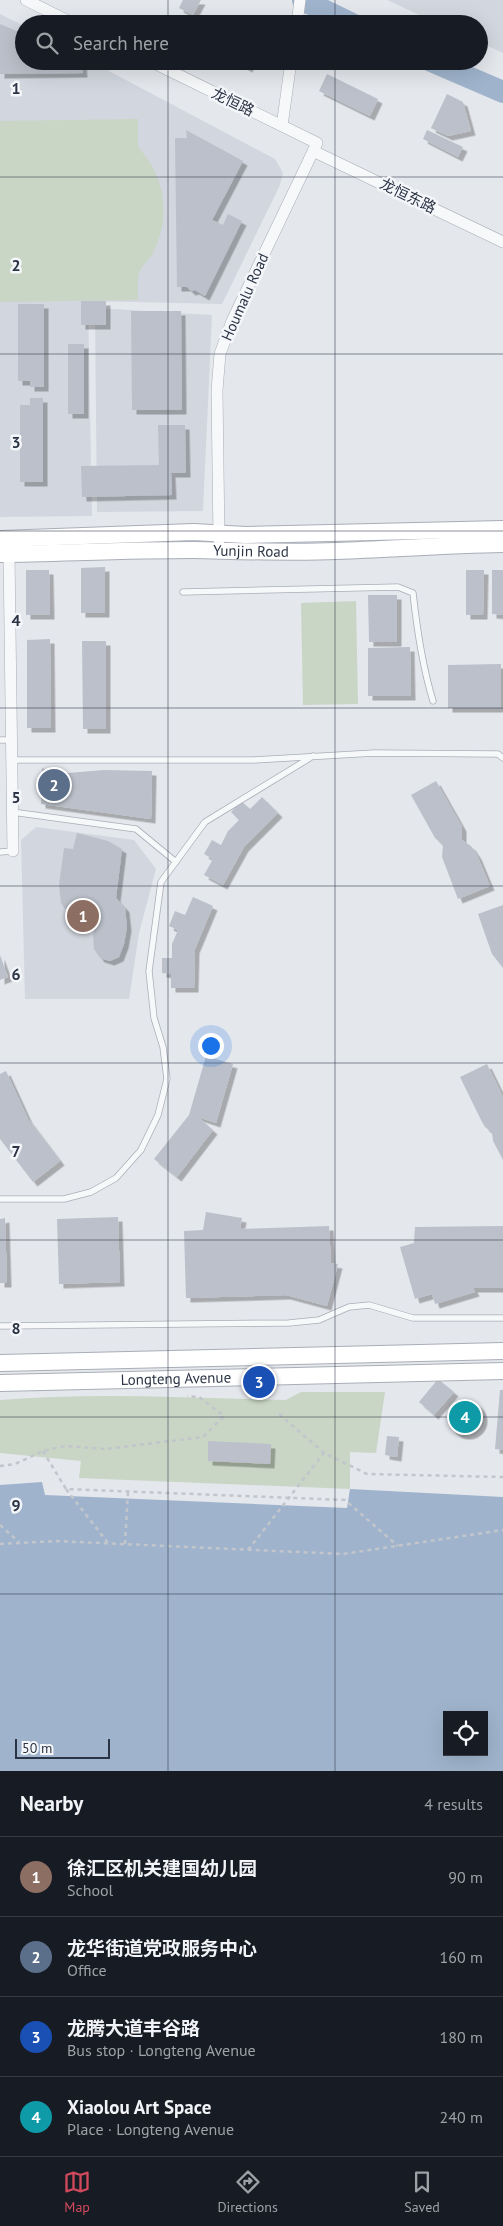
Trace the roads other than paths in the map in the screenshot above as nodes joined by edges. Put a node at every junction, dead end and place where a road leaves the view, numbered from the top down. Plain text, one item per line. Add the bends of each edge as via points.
1 (26, 0) edge
2 (300, 0) edge
3 (56, 15) edge
4 (298, 15) edge
5 (168, 70) edge
6 (290, 70) edge
7 (282, 126) junction
8 (315, 147) junction
9 (503, 242) edge
10 (503, 529) edge
11 (219, 534) junction
12 (0, 539) edge
13 (503, 544) edge
14 (219, 552) junction
15 (4, 554) edge
16 (184, 592) dead end
17 (433, 701) dead end
18 (6, 740) edge
19 (313, 756) junction
20 (503, 758) edge
21 (12, 760) junction
22 (12, 812) junction
23 (13, 851) joint
24 (0, 852) edge
25 (176, 862) junction
26 (0, 1199) edge
27 (503, 1318) edge
28 (0, 1326) edge
29 (503, 1351) edge
30 (0, 1363) edge
31 (503, 1371) edge
32 (0, 1383) edge

1 - 3 street
2 - 4 street
5 - 7 street, 龙恒路
6 - 7 street
7 - 8 street, 龙恒路
8 - 9 street, 龙恒东路
8 - 11 street, Houmalu Road via 232,321 220,354 217,390
10 - 11 main road, Yunjin Road
11 - 12 main road, Yunjin Road via 194,532
11 - 14 street, Houmalu Road
13 - 14 main road, Yunjin Road
14 - 15 main road, Yunjin Road
15 - 18 street
16 - 17 lane via 398,587 413,593 418,643
18 - 21 street
19 - 20 lane via 498,754
19 - 21 lane via 253,760
19 - 25 lane via 205,822
21 - 22 street
22 - 23 street
22 - 25 lane via 136,829
23 - 24 lane
25 - 26 lane via 161,882 149,971 154,1018 163,1047 167,1080 158,1115 141,1150 116,1178 91,1192 64,1198
27 - 28 lane via 413,1318 369,1305 349,1307 319,1320 289,1323
29 - 30 main road, Longteng Avenue
31 - 32 main road, Longteng Avenue

